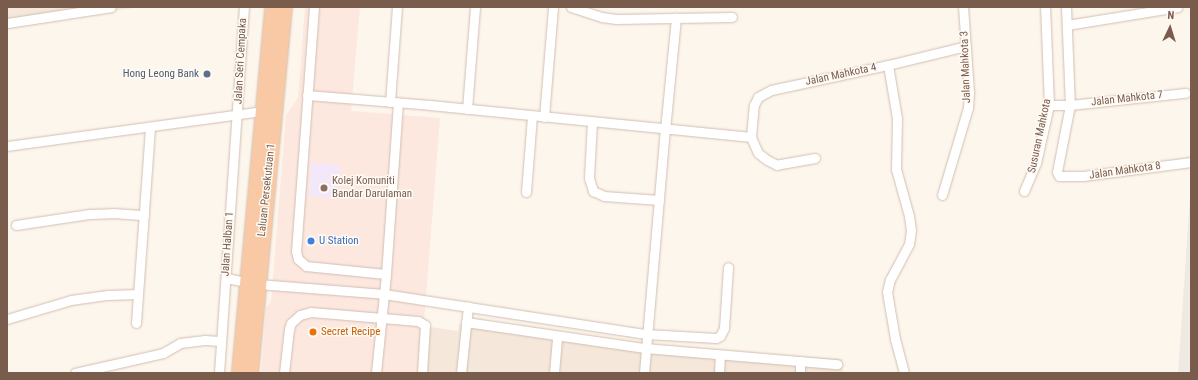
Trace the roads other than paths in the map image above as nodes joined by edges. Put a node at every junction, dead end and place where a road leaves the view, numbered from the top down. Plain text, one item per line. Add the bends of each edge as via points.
1 (110, 7) edge
2 (244, 7) edge
3 (272, 7) edge
4 (285, 7) edge
5 (314, 7) edge
6 (397, 7) edge
7 (475, 7) edge
8 (553, 7) edge
9 (571, 7) edge
10 (963, 7) edge
11 (1045, 7) edge
12 (1066, 7) edge
13 (1178, 7) edge
14 (588, 10) edge
15 (732, 17) dead end
16 (676, 18) junction
17 (7, 23) edge
18 (1068, 25) junction
19 (966, 46) junction
20 (888, 65) junction
21 (1185, 93) dead end
22 (308, 95) junction
23 (394, 102) junction
24 (1049, 105) junction
25 (1070, 106) junction
26 (467, 109) junction
27 (263, 111) junction
28 (238, 115) junction
29 (532, 116) junction
30 (544, 117) junction
31 (592, 122) junction
32 (150, 127) junction
33 (665, 130) junction
34 (751, 137) junction
35 (7, 146) edge
36 (815, 158) dead end
37 (1191, 162) edge
38 (1024, 191) dead end
39 (526, 192) dead end
40 (942, 195) dead end
41 (659, 200) junction
42 (144, 215) junction
43 (16, 225) dead end
44 (728, 267) dead end
45 (386, 274) junction
46 (226, 278) junction
47 (253, 283) junction
48 (138, 294) junction
49 (384, 294) junction
50 (468, 306) junction
51 (7, 319) edge
52 (381, 319) junction
53 (136, 322) dead end
54 (466, 322) junction
55 (646, 334) junction
56 (557, 336) junction
57 (220, 341) junction
58 (645, 348) junction
59 (720, 356) junction
60 (800, 361) junction
61 (837, 364) dead end
62 (75, 373) edge
63 (218, 373) edge
64 (239, 373) edge
65 (250, 373) edge
66 (284, 373) edge
67 (376, 373) edge
68 (422, 373) edge
69 (462, 373) edge
70 (554, 373) edge
71 (644, 373) edge
72 (718, 373) edge
73 (800, 373) edge
74 (904, 373) edge

1 - 17 street
2 - 28 street, Jalan Seri Cempaka
3 - 27 highway, Laluan Persekutuan 1
4 - 47 highway, Laluan Persekutuan 1
5 - 22 street
6 - 23 street
7 - 26 street
8 - 30 street
9 - 14 street
10 - 19 street, Jalan Mahkota 3
11 - 24 street, Susuran Mahkota
12 - 18 street
13 - 18 street
14 - 16 street via 616,19
15 - 16 street
16 - 33 street
18 - 25 street
19 - 20 street, Jalan Mahkota 4
19 - 40 street, Jalan Mahkota 3 via 968,108
20 - 34 street, Jalan Mahkota 4 via 762,93 755,100
20 - 74 street via 897,118 896,169 911,230 909,244 890,279 887,292
21 - 25 street, Jalan Mahkota 7
22 - 23 street
22 - 45 street via 296,251 298,259 306,266
23 - 26 street
23 - 45 street
24 - 25 street, Jalan Mahkota 7
24 - 38 street, Susuran Mahkota via 1036,163
25 - 37 street, Jalan Mahkota 8 via 1057,172 1059,176 1083,176
26 - 29 street
27 - 28 street
27 - 47 highway, Laluan Persekutuan 1
28 - 32 street
28 - 46 street, Jalan Halban 1
29 - 30 street
29 - 39 street
30 - 31 street
31 - 33 street
31 - 41 street via 590,178 593,191 604,196
32 - 35 street
32 - 42 street
33 - 34 street
33 - 41 street
34 - 36 street via 758,153 777,165
41 - 55 street
42 - 43 street via 89,214
42 - 48 street
44 - 55 street via 724,328 720,336 716,338
45 - 49 street
46 - 47 street
46 - 57 street, Jalan Halban 1
47 - 49 street
47 - 64 highway, Laluan Persekutuan 1
47 - 65 highway, Laluan Persekutuan 1
48 - 51 street via 71,300
48 - 53 street
49 - 50 street
49 - 52 street
50 - 54 street
50 - 55 street
52 - 66 street via 311,312 300,315 291,323 289,330
52 - 67 street
52 - 68 street via 418,321 425,325
54 - 56 street
54 - 69 street
55 - 58 street
56 - 58 street
56 - 70 street
57 - 62 street via 180,343 163,353
57 - 63 street, Jalan Halban 1
58 - 59 street
58 - 71 street
59 - 60 street
59 - 72 street
60 - 61 street
60 - 73 street

